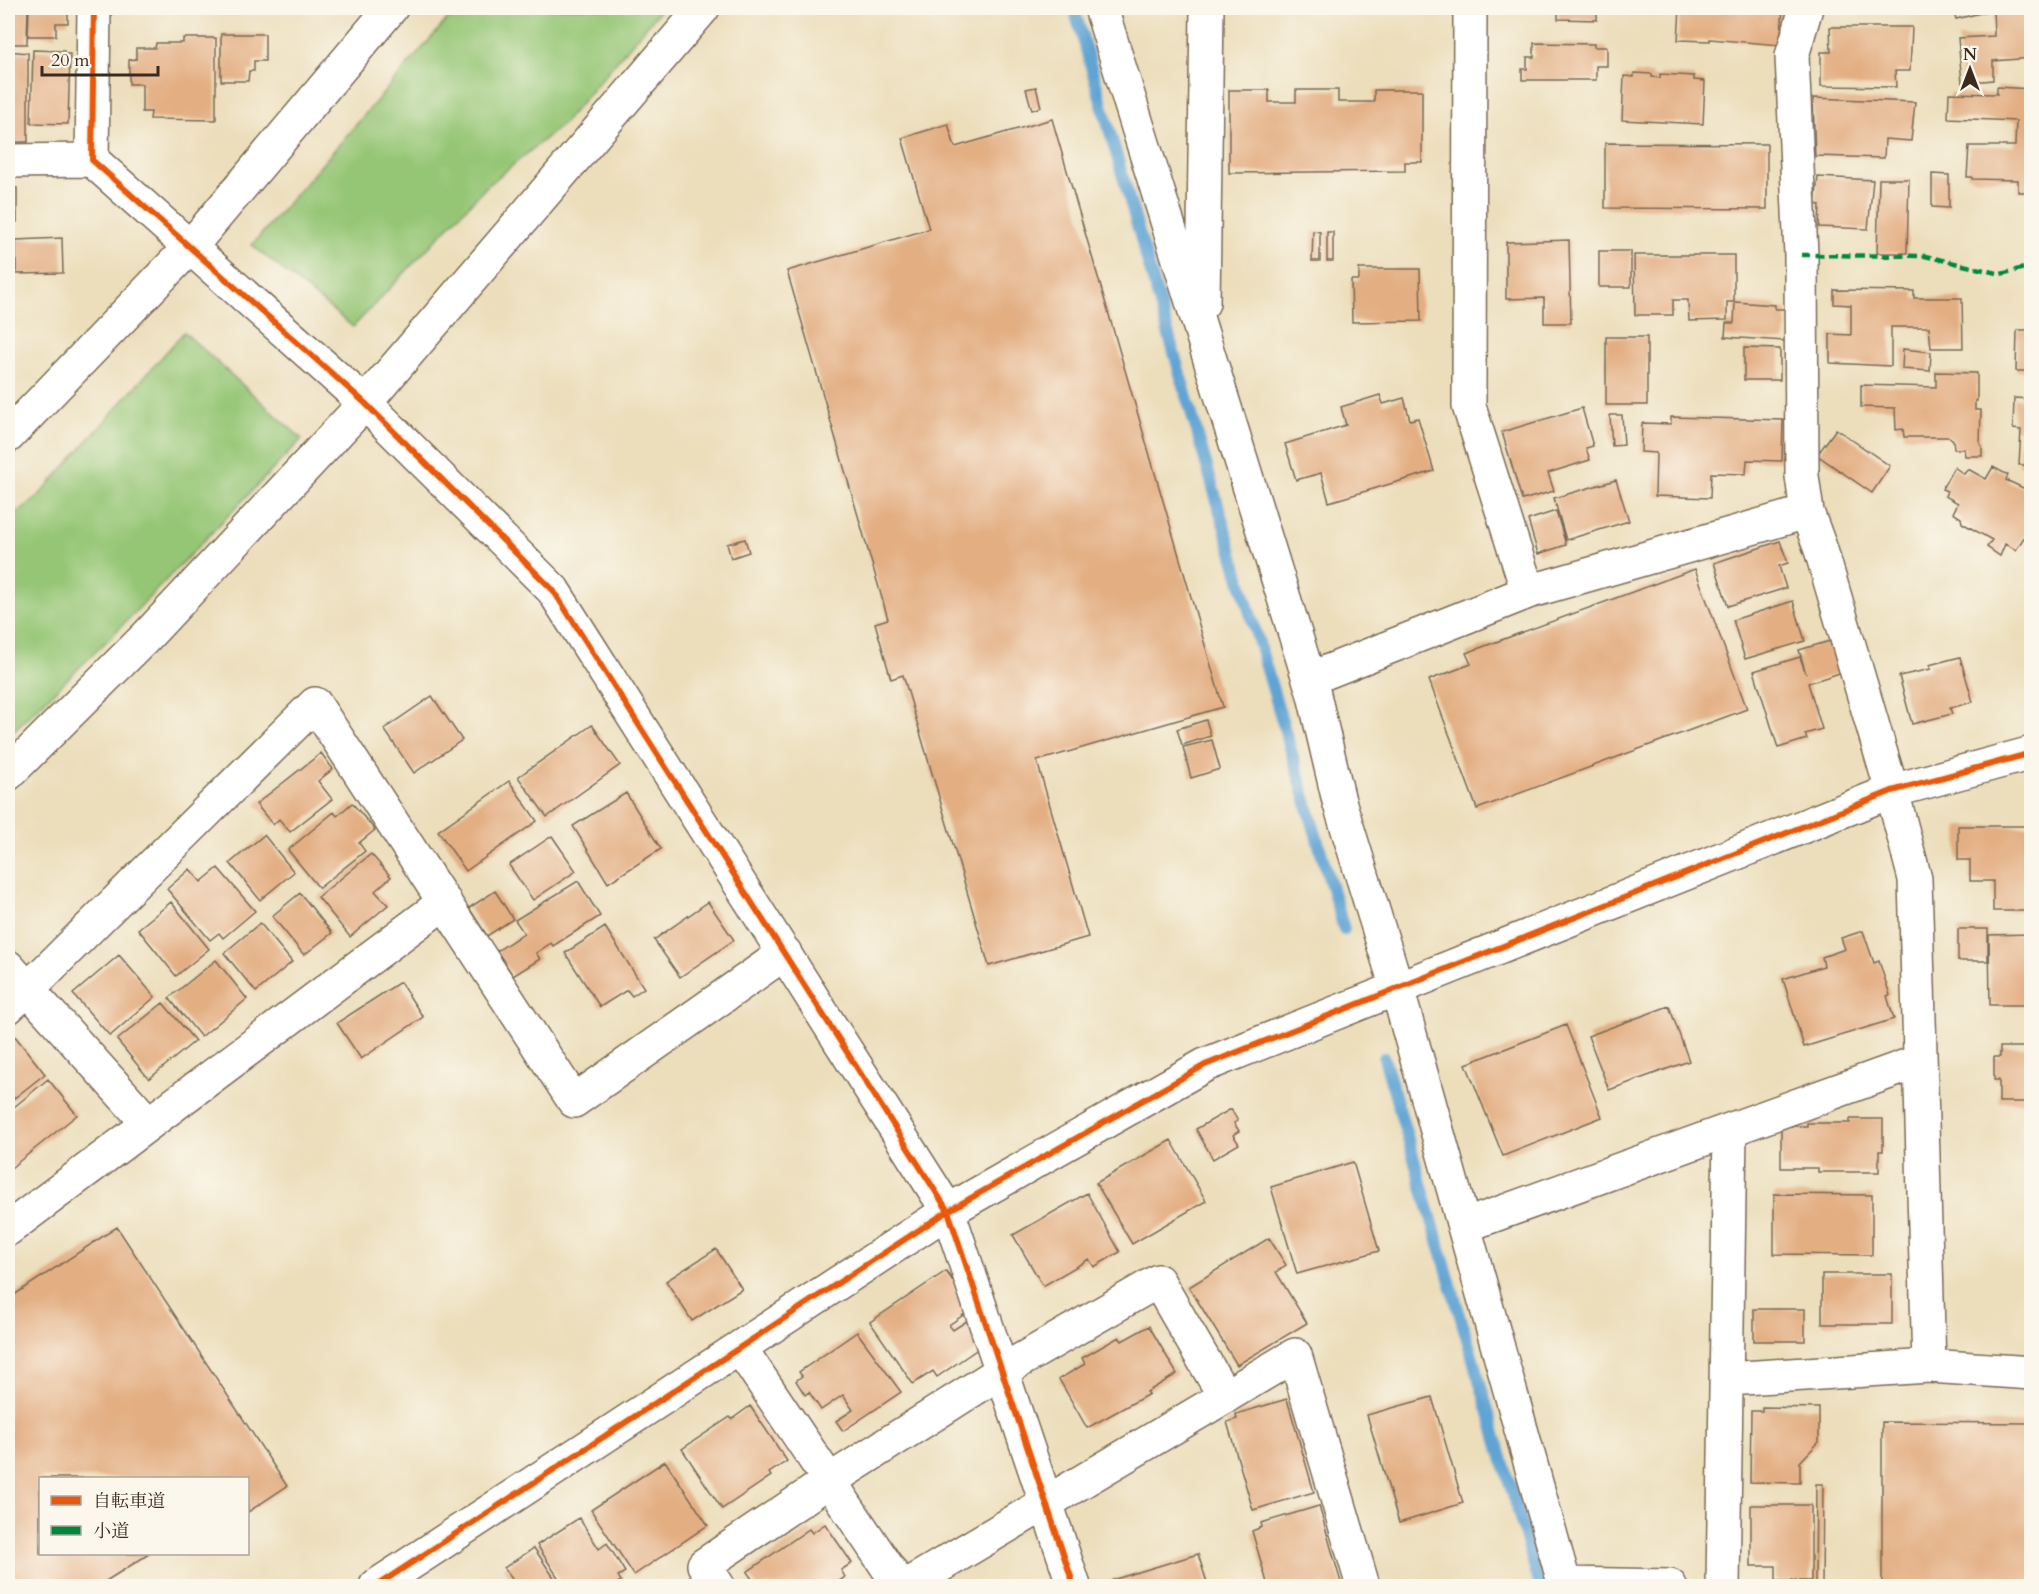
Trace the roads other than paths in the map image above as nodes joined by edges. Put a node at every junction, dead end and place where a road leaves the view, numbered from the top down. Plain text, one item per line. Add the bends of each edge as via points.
1 (94, 8) edge
2 (391, 8) edge
3 (703, 8) edge
4 (1101, 8) edge
5 (1207, 8) edge
6 (1470, 8) edge
7 (1806, 8) edge
8 (92, 160) junction
9 (8, 161) edge
10 (191, 246) junction
11 (1203, 334) junction
12 (365, 403) junction
13 (8, 436) edge
14 (1807, 512) junction
15 (1528, 592) junction
16 (1309, 679) junction
17 (2031, 753) edge
18 (8, 774) edge
19 (1892, 790) junction
20 (445, 902) junction
21 (785, 953) junction
22 (14, 988) edge
23 (1397, 988) junction
24 (1920, 1061) junction
25 (148, 1123) junction
26 (1730, 1130) junction
27 (948, 1211) junction
28 (1464, 1226) junction
29 (8, 1229) edge
30 (740, 1348) junction
31 (1929, 1366) junction
32 (1002, 1371) junction
33 (2031, 1373) edge
34 (1727, 1379) junction
35 (1225, 1397) junction
36 (829, 1481) junction
37 (1046, 1502) junction
38 (1565, 1585) edge
39 (376, 1587) edge
40 (718, 1587) edge
41 (900, 1587) edge
42 (906, 1587) edge
43 (1074, 1587) edge
44 (1363, 1587) edge
45 (1670, 1587) edge
46 (1723, 1587) edge

1 - 8 street
2 - 10 street
3 - 12 street
4 - 11 street
5 - 11 street
6 - 15 street via 1470,406
7 - 14 street via 1792,56 1801,255 1802,477
8 - 9 street
8 - 10 street
10 - 12 street
10 - 13 street
11 - 16 street
12 - 18 street via 146,637
12 - 21 street via 553,590
14 - 15 street
14 - 19 street
15 - 16 street
16 - 23 street via 1339,801
17 - 19 street
19 - 23 street
19 - 24 street via 1915,879
20 - 21 street via 574,1101
20 - 22 street via 315,704
20 - 25 street
21 - 27 street
22 - 25 street
23 - 27 street via 1205,1065
23 - 28 street
24 - 26 street
24 - 31 street
25 - 29 street
26 - 28 street
26 - 34 street
27 - 30 street
27 - 32 street
28 - 38 street
30 - 36 street
30 - 39 street
31 - 33 street
31 - 34 street
32 - 35 street via 1158,1281
32 - 36 street
32 - 37 street
34 - 46 street
35 - 37 street
35 - 44 street via 1295,1355
36 - 40 street via 704,1565
36 - 41 street
37 - 42 street
37 - 43 street
38 - 45 street

